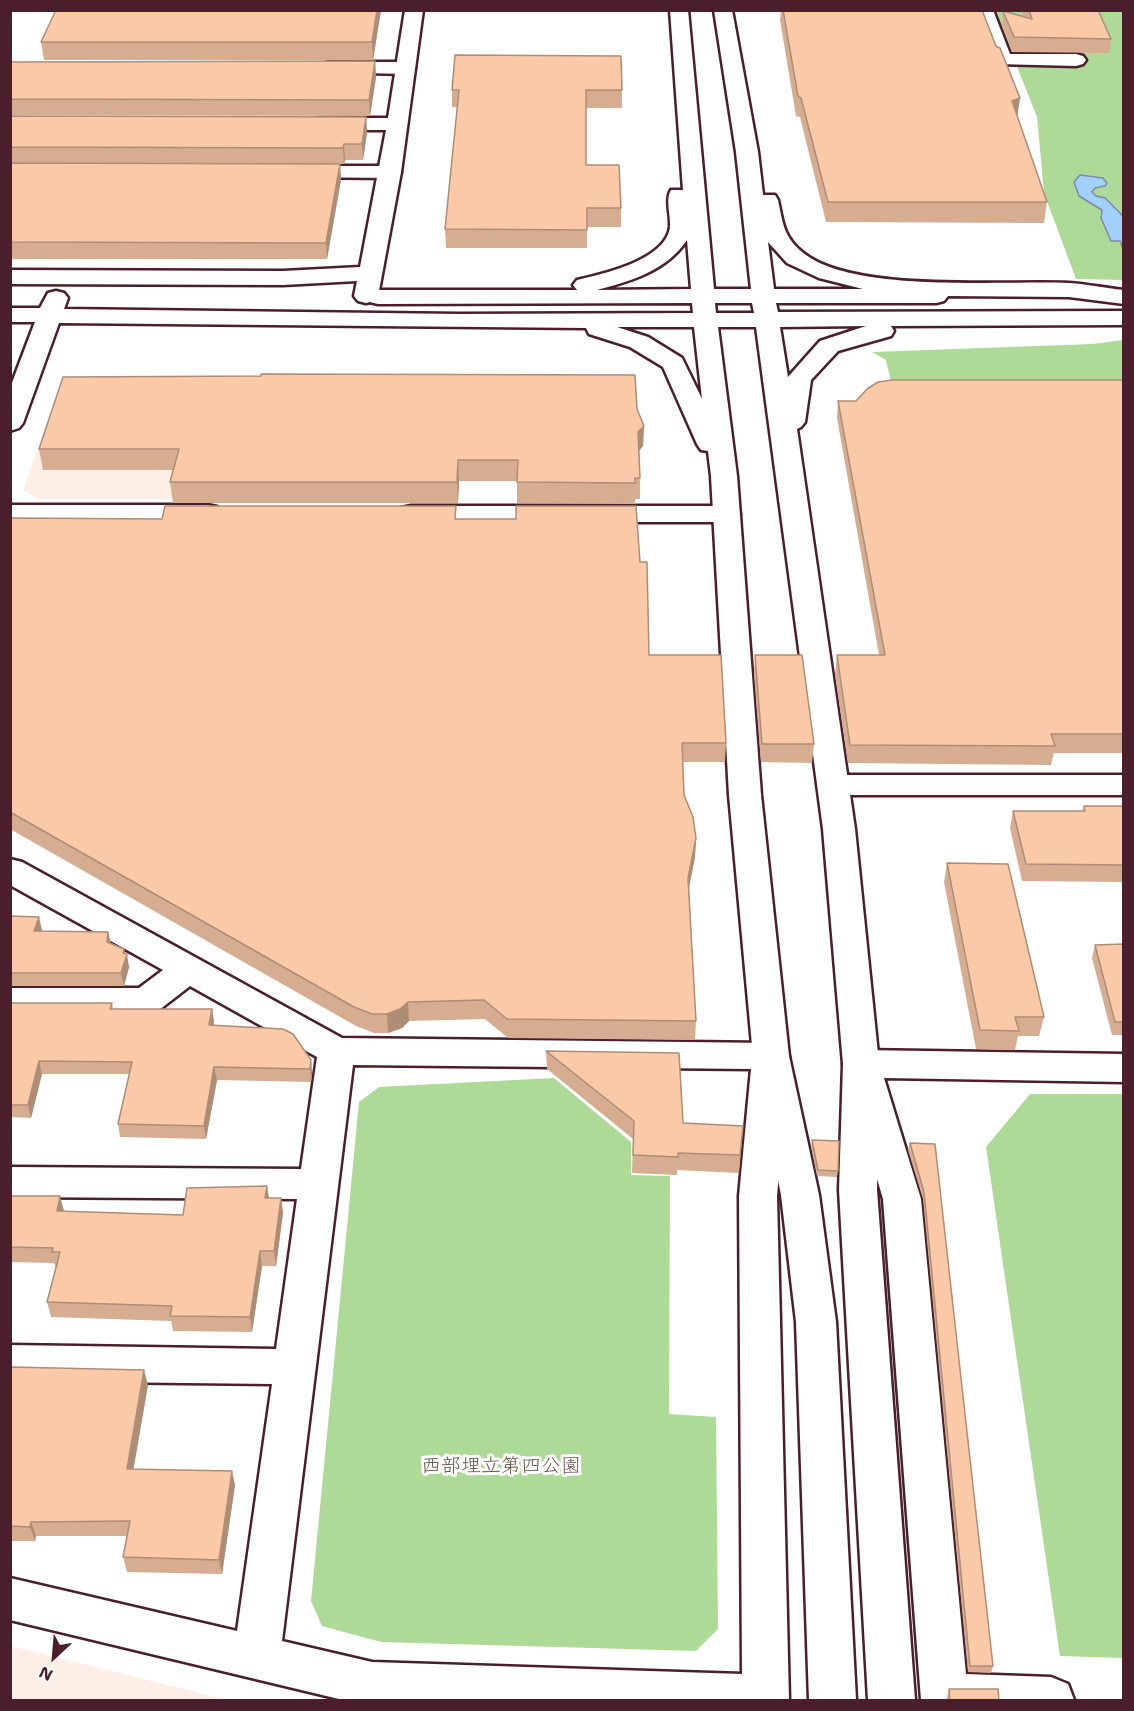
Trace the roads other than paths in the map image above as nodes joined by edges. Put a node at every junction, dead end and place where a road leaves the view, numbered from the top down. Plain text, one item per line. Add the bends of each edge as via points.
1 (414, 10) edge
2 (662, 10) edge
3 (679, 10) edge
4 (723, 10) edge
5 (983, 10) edge
6 (744, 15) dead end
7 (1076, 60) edge
8 (310, 68) edge
9 (405, 68) junction
10 (687, 101) junction
11 (303, 123) edge
12 (397, 124) junction
13 (745, 142) junction
14 (271, 172) edge
15 (390, 172) junction
16 (369, 274) junction
17 (10, 277) edge
18 (10, 297) edge
19 (366, 297) junction
20 (1124, 297) edge
21 (407, 298) junction
22 (53, 306) junction
23 (705, 307) junction
24 (765, 307) junction
25 (10, 315) edge
26 (1117, 319) edge
27 (459, 321) junction
28 (10, 423) edge
29 (787, 450) junction
30 (724, 476) junction
31 (10, 513) edge
32 (228, 513) edge
33 (383, 514) edge
34 (726, 514) junction
35 (834, 785) junction
36 (1124, 785) edge
37 (10, 870) edge
38 (189, 969) junction
39 (10, 1001) edge
40 (336, 1051) junction
41 (771, 1056) junction
42 (861, 1064) junction
43 (1124, 1068) edge
44 (10, 1182) edge
45 (318, 1184) junction
46 (10, 1363) edge
47 (293, 1367) junction
48 (10, 1599) edge
49 (257, 1657) junction
50 (945, 1698) edge
51 (766, 1699) edge
52 (833, 1701) edge
53 (892, 1701) edge
54 (1051, 1701) edge

1 - 9 street
2 - 10 street via 669,52
3 - 10 street
4 - 13 street
5 - 7 street via 1003,60
6 - 13 street via 751,77
8 - 9 street
9 - 12 street
10 - 21 street via 676,139 680,230 671,246 658,257 629,272 588,284 555,288 443,288
10 - 23 street
11 - 12 street
12 - 15 street
13 - 20 street via 764,186 775,236 794,255 837,277 907,288 1069,290
13 - 24 street
14 - 15 street
15 - 16 street
16 - 17 street via 283,278
16 - 19 street
18 - 22 street
19 - 21 street
19 - 22 street
20 - 24 street
21 - 23 street
22 - 25 street
22 - 27 street
22 - 28 street
23 - 24 street
23 - 27 street
23 - 30 street
24 - 26 street
24 - 29 street
26 - 29 street via 872,332 829,346 799,379
27 - 30 street via 598,329 657,352 673,363 679,373
29 - 35 street
30 - 34 street
31 - 32 street
33 - 34 street
34 - 41 street via 745,795
35 - 36 street
35 - 42 street
37 - 38 street
38 - 39 street via 146,1001
38 - 40 street
40 - 41 street
40 - 45 street
41 - 51 street via 758,1196
41 - 52 street via 800,1195 816,1322
42 - 43 street
42 - 50 street via 902,1199
42 - 53 street via 858,1190
44 - 45 street
45 - 47 street
46 - 47 street
47 - 49 street
48 - 49 street
49 - 51 street via 372,1685
50 - 54 street

